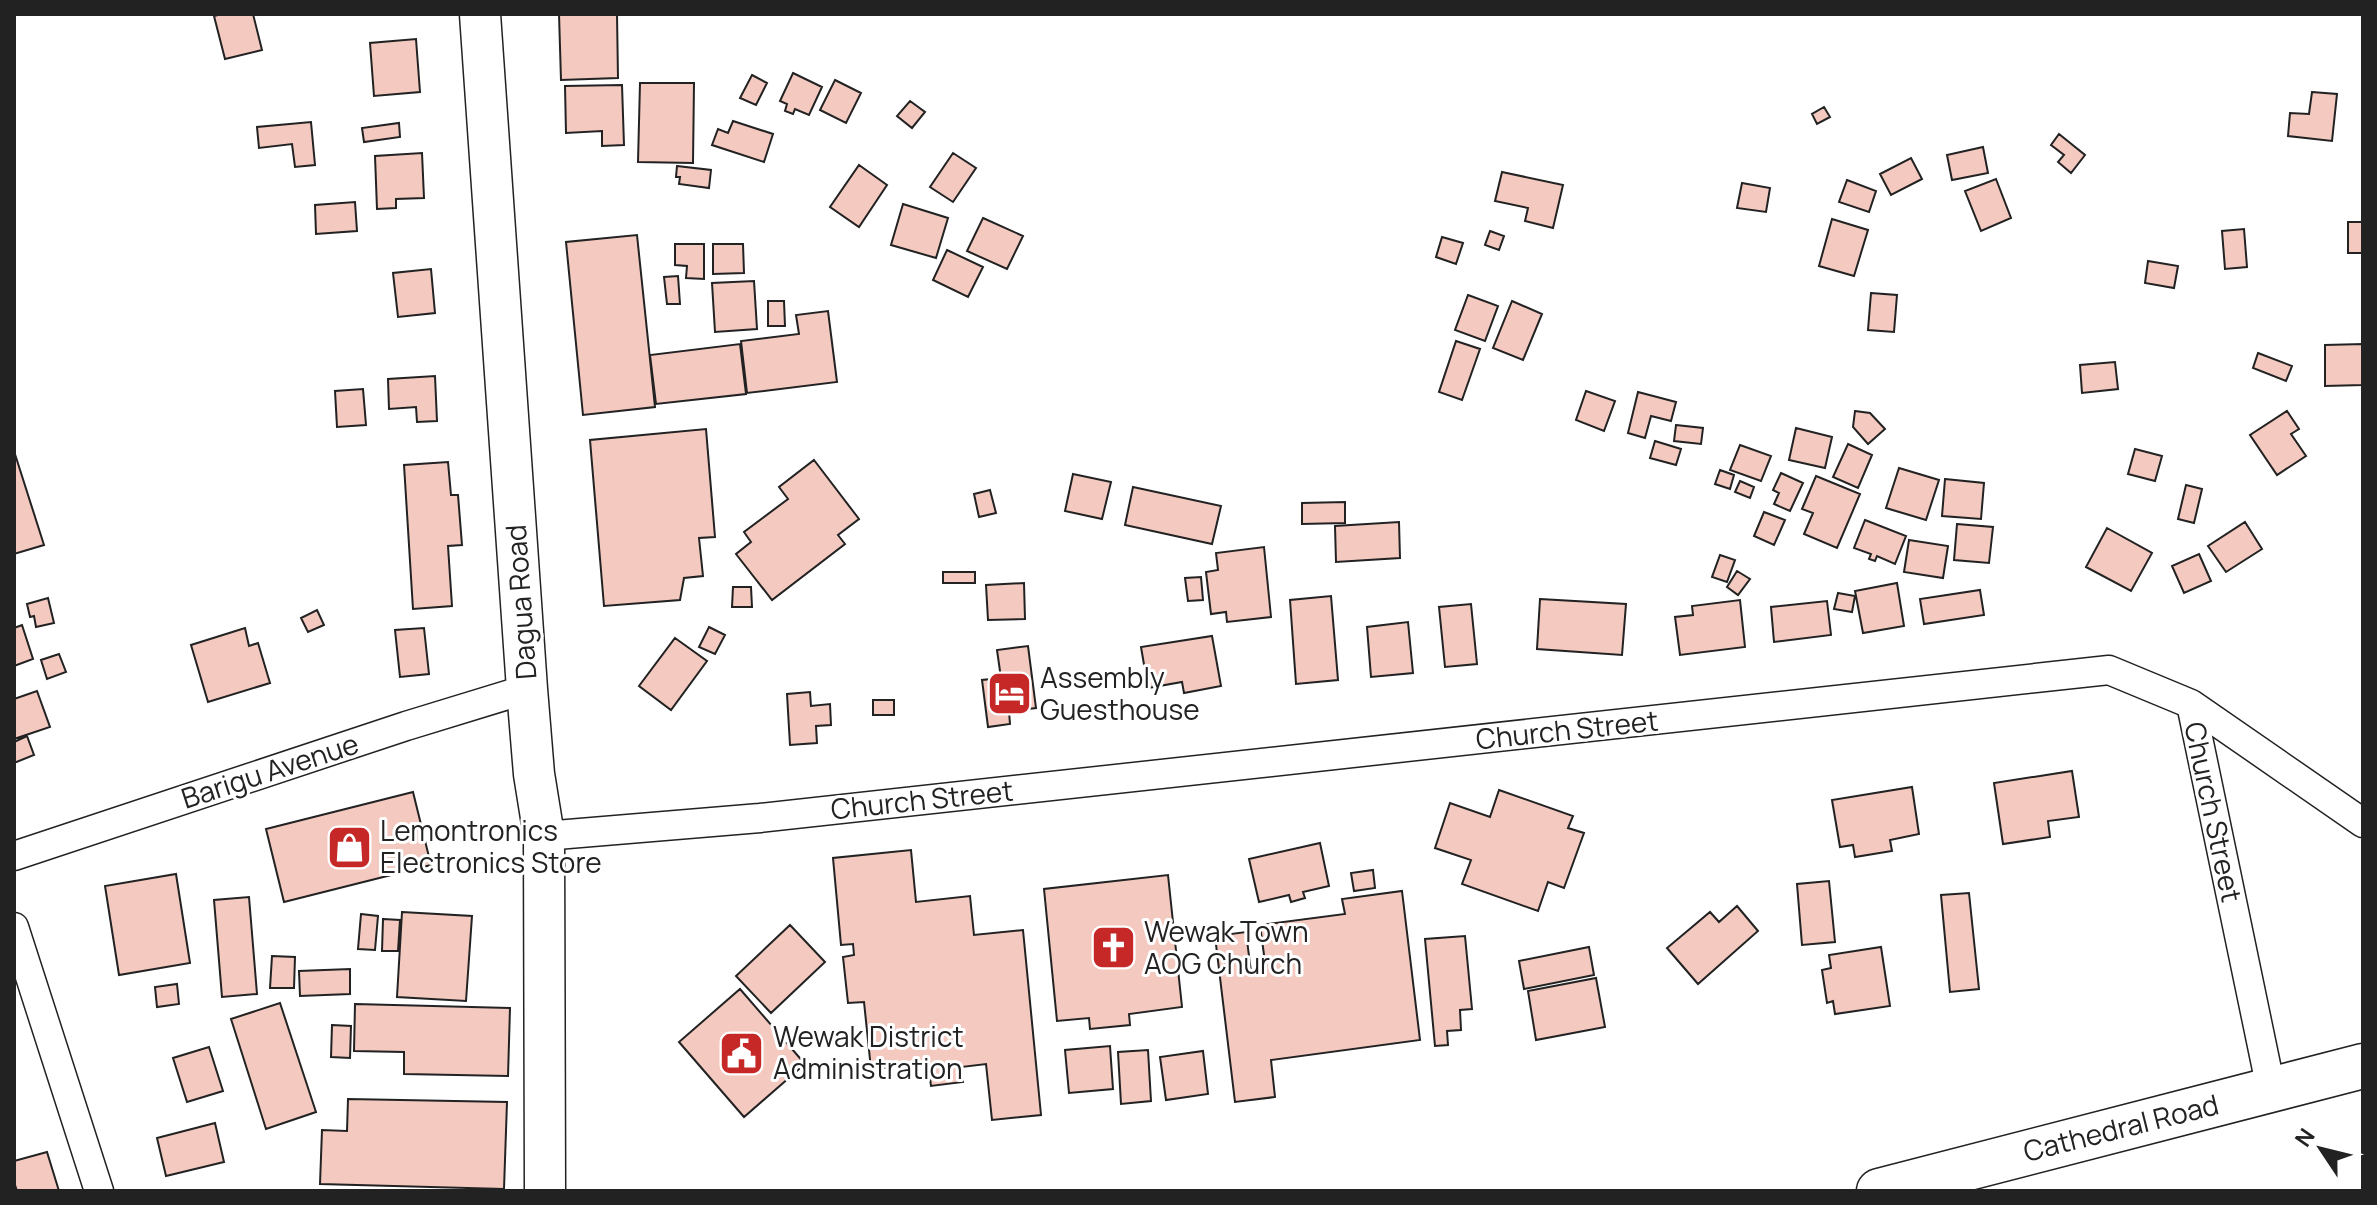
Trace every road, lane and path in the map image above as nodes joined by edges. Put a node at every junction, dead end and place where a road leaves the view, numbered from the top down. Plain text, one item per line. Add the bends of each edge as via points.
1 (480, 14) edge
2 (527, 689) junction
3 (2191, 704) junction
4 (2363, 823) edge
5 (544, 836) junction
6 (14, 856) edge
7 (14, 927) edge
8 (2363, 1066) edge
9 (2271, 1089) junction
10 (99, 1191) edge
11 (545, 1191) edge
12 (1879, 1191) edge

1 - 2 street, Dagua Road
2 - 5 street, Dagua Road
2 - 6 street, Barigu Avenue
3 - 4 street
3 - 5 street, Church Street via 2109,670 760,818
3 - 9 street, Church Street
5 - 11 street, Dagua Road
7 - 10 street
8 - 9 main road, Cathedral Road
9 - 12 main road, Cathedral Road

